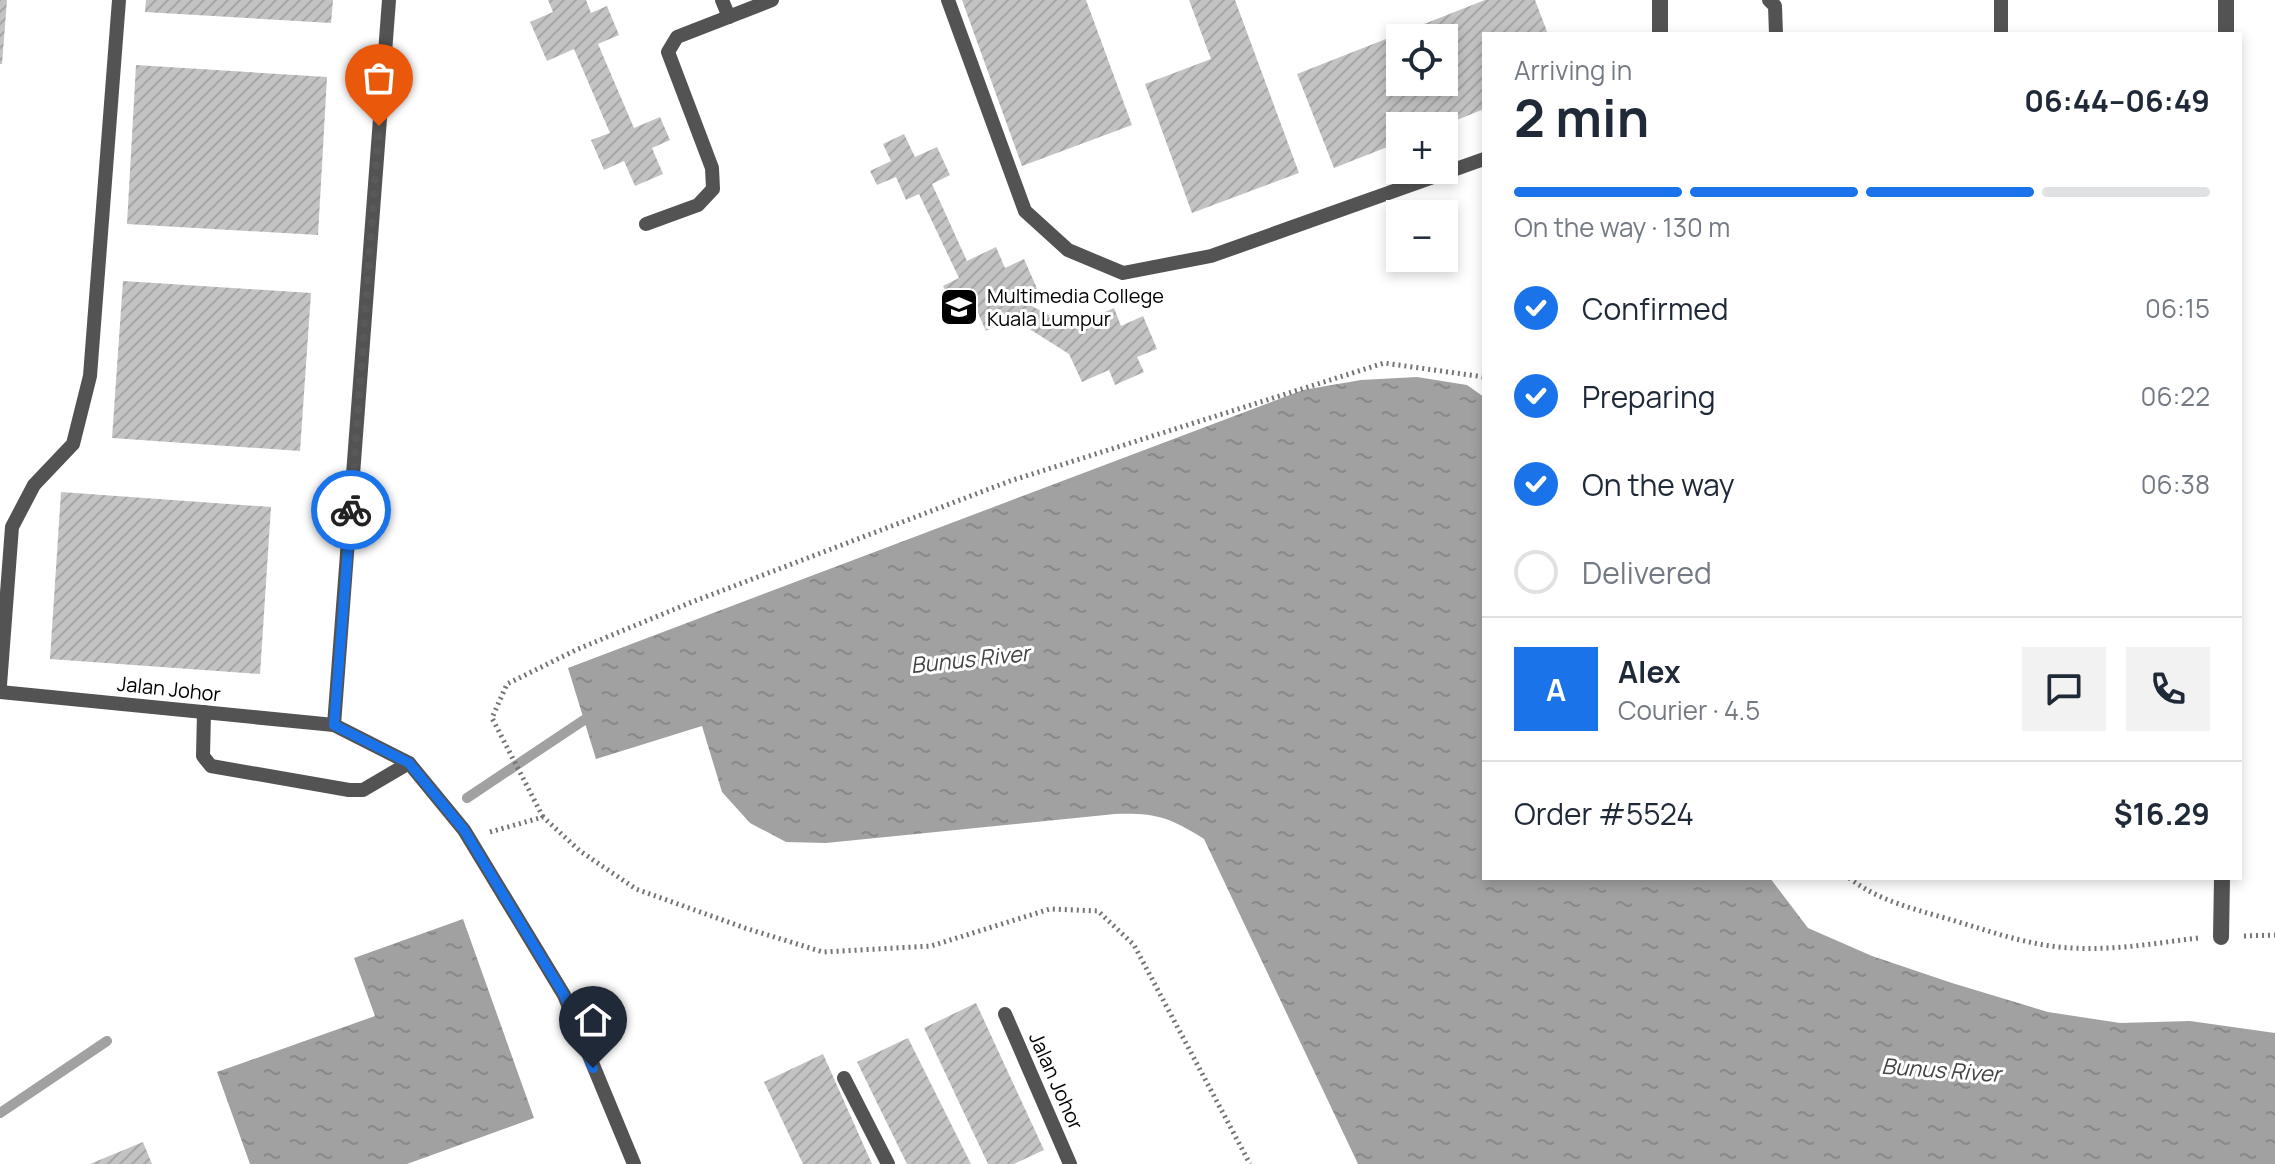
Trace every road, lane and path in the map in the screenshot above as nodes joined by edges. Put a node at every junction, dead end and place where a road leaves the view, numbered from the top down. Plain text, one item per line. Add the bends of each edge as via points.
1 (119, 0) edge
2 (389, 0) edge
3 (722, 0) edge
4 (772, 0) edge
5 (948, 0) edge
6 (1660, 0) edge
7 (1769, 0) edge
8 (2001, 0) edge
9 (2226, 0) edge
10 (729, 17) junction
11 (1660, 32) edge
12 (1776, 32) edge
13 (2001, 32) edge
14 (2226, 32) edge
15 (1482, 160) edge
16 (646, 224) dead end
17 (1482, 377) edge
18 (3, 606) edge
19 (0, 685) edge
20 (0, 692) edge
21 (204, 712) junction
22 (334, 725) junction
23 (409, 763) junction
24 (543, 817) junction
25 (471, 840) junction
26 (1852, 880) edge
27 (2222, 880) edge
28 (2221, 937) joint
29 (1005, 1014) dead end
30 (844, 1078) dead end
31 (634, 1164) edge
32 (888, 1164) edge
33 (1070, 1164) edge
34 (1250, 1164) edge

1 - 18 lane via 90,376 73,444 34,485 12,527
2 - 22 lane
3 - 10 lane
4 - 10 lane
5 - 15 lane via 1025,211 1068,250 1123,273 1211,256
6 - 11 street
7 - 12 lane via 1775,6
8 - 13 lane
9 - 14 street
10 - 16 lane via 677,37 668,52 712,168 713,189 698,205
17 - 24 path via 1384,363 1010,481 578,649 507,684 492,718
18 - 19 lane
20 - 21 lane, Jalan Johor
21 - 22 lane, Jalan Johor
21 - 23 lane via 203,756 211,766 363,790
22 - 23 lane
23 - 25 lane
24 - 25 path
24 - 34 path via 580,851 636,889 823,952 931,946 1050,909 1098,911 1134,945
25 - 31 lane via 564,995
26 - 28 path via 1891,902 2055,946 2135,947
27 - 28 street
29 - 33 lane, Jalan Johor
30 - 32 lane

